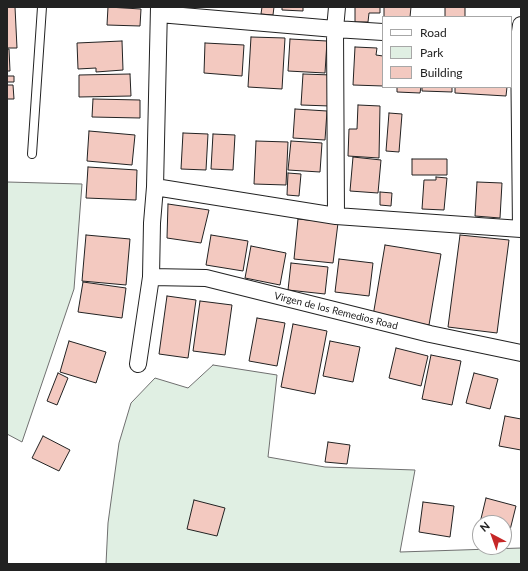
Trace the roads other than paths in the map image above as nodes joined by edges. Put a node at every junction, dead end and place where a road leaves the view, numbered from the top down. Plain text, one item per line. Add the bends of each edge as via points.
1 (42, 7) edge
2 (337, 7) edge
3 (159, 10) edge
4 (335, 29) junction
5 (382, 32) edge
6 (517, 34) edge
7 (32, 154) dead end
8 (155, 187) junction
9 (336, 216) junction
10 (521, 229) edge
11 (151, 277) junction
12 (521, 353) edge
13 (138, 364) dead end

1 - 7 lane
2 - 4 street
3 - 4 street
3 - 8 street
4 - 5 street
4 - 9 street
6 - 10 street
8 - 9 street
8 - 11 street
9 - 10 street
11 - 12 street, Virgen de los Remedios Road via 206,278 430,334
11 - 13 street

